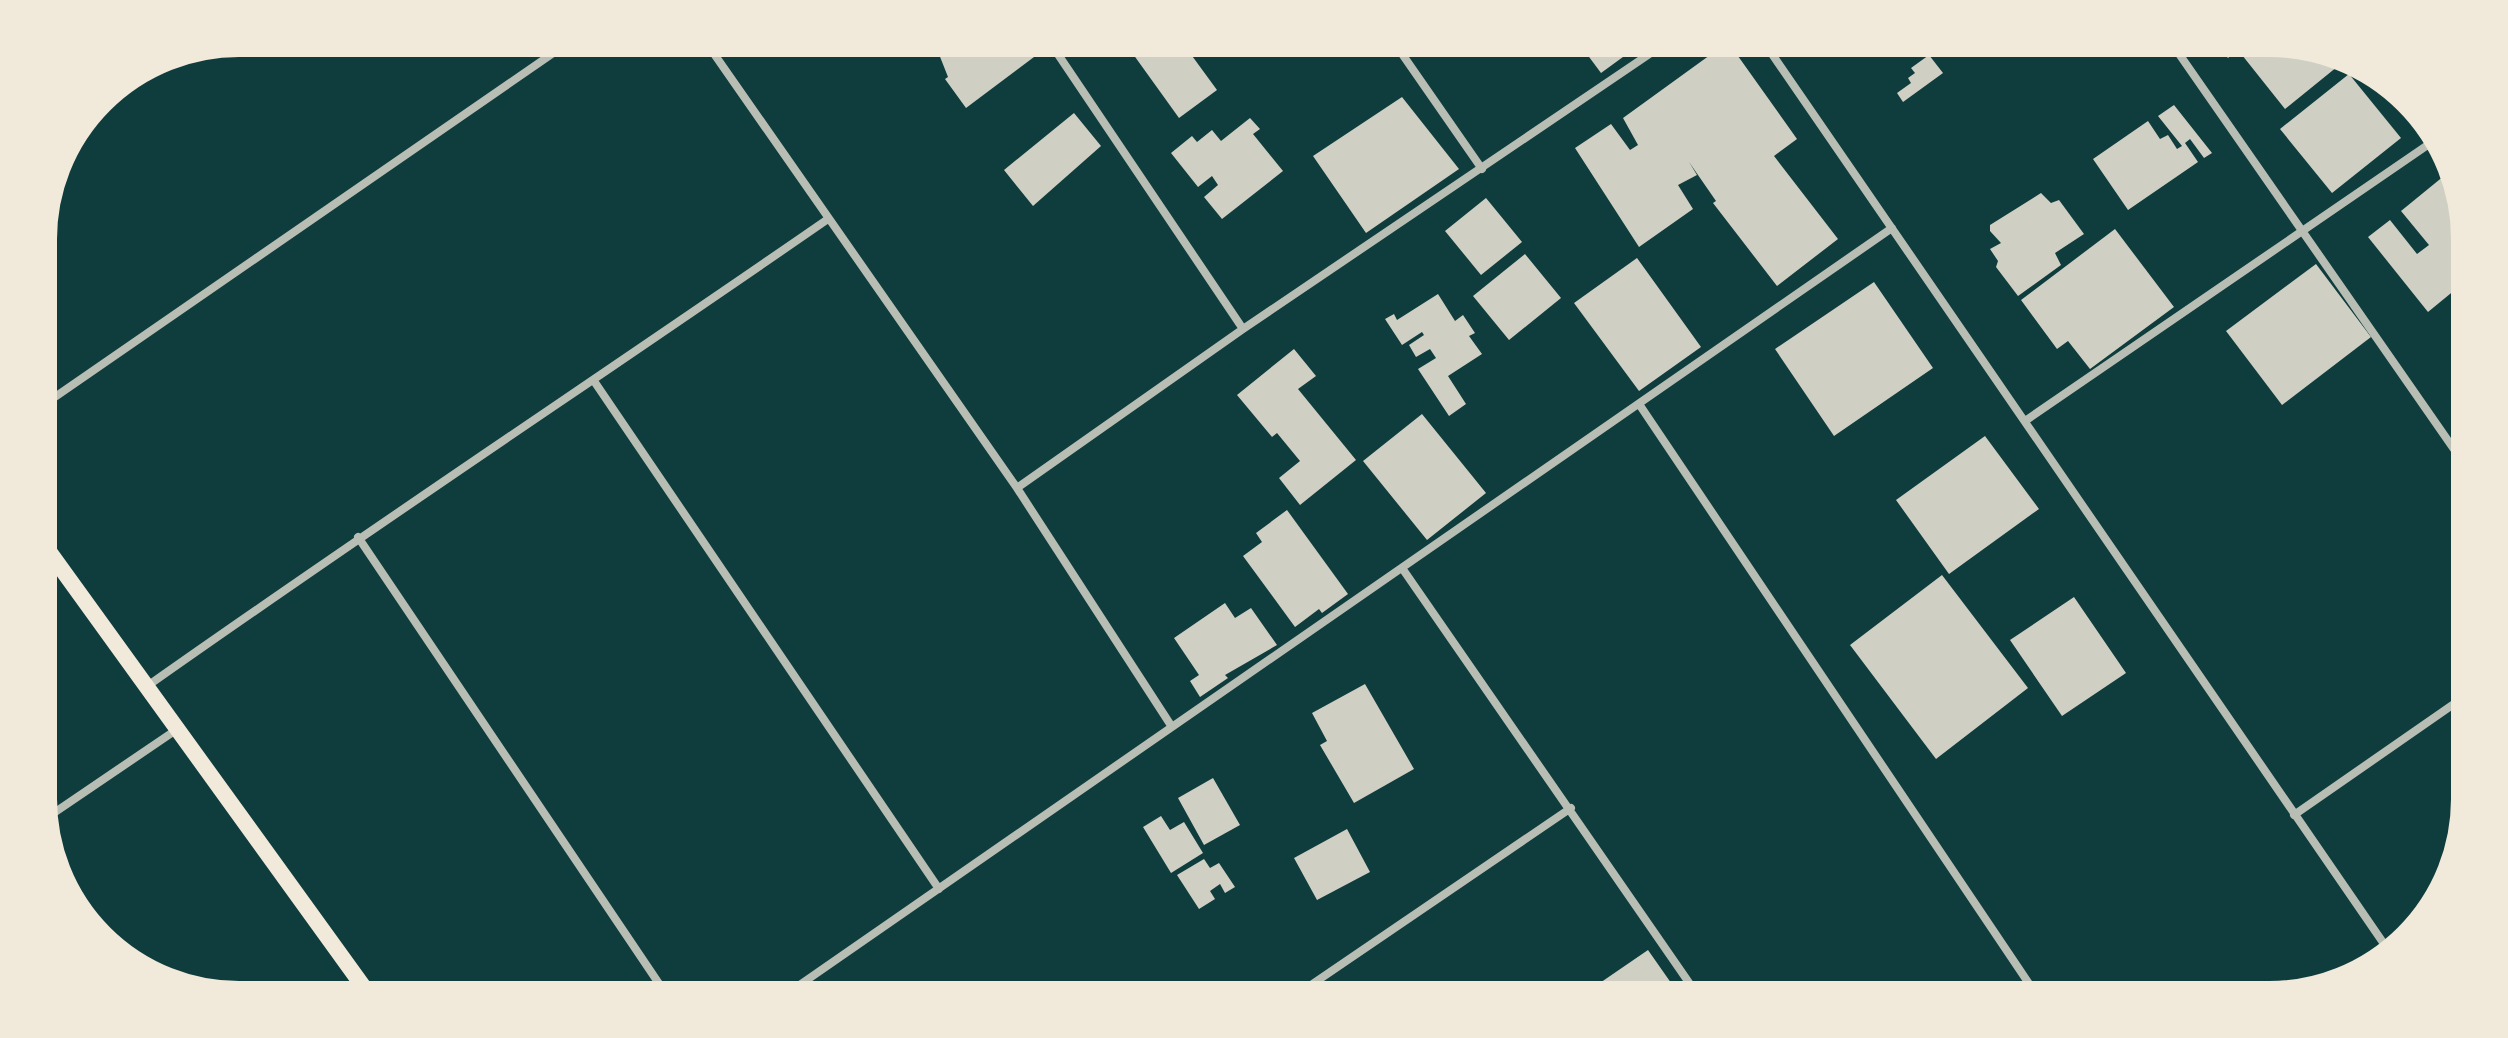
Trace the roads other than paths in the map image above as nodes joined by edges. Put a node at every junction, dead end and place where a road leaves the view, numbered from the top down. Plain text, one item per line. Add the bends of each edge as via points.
1 (555, 52) edge
2 (713, 52) edge
3 (1056, 52) edge
4 (1401, 52) edge
5 (1653, 52) edge
6 (1773, 52) edge
7 (2178, 52) edge
8 (2430, 144) edge
9 (1482, 169) junction
10 (828, 219) junction
11 (1892, 228) junction
12 (2303, 231) junction
13 (1243, 329) junction
14 (594, 381) junction
15 (52, 399) edge
16 (1639, 404) junction
17 (2025, 421) junction
18 (2456, 452) edge
19 (1017, 488) junction
20 (358, 537) junction
21 (52, 556) edge
22 (1402, 568) junction
23 (145, 687) junction
24 (2456, 702) edge
25 (1172, 727) junction
26 (176, 730) junction
27 (1571, 808) junction
28 (52, 814) edge
29 (2294, 815) junction
30 (939, 889) junction
31 (2385, 945) edge
32 (363, 986) edge
33 (661, 986) edge
34 (798, 986) edge
35 (1310, 986) edge
36 (1692, 986) edge
37 (2031, 986) edge

1 - 15 street
2 - 10 street
3 - 13 street
4 - 9 street
5 - 9 street
6 - 11 street
7 - 12 street
8 - 12 street
9 - 13 street
10 - 14 street
10 - 19 street
11 - 16 street
11 - 17 street
12 - 17 street
12 - 18 street
13 - 19 street
14 - 20 street
14 - 30 street
16 - 22 street
16 - 37 street
17 - 29 street
19 - 25 street
20 - 23 street
20 - 33 street
21 - 23 main road
22 - 25 street
22 - 27 street
23 - 26 main road
24 - 29 street
25 - 30 street
26 - 28 street
26 - 32 main road
27 - 35 street
27 - 36 street
29 - 31 street
30 - 34 street

